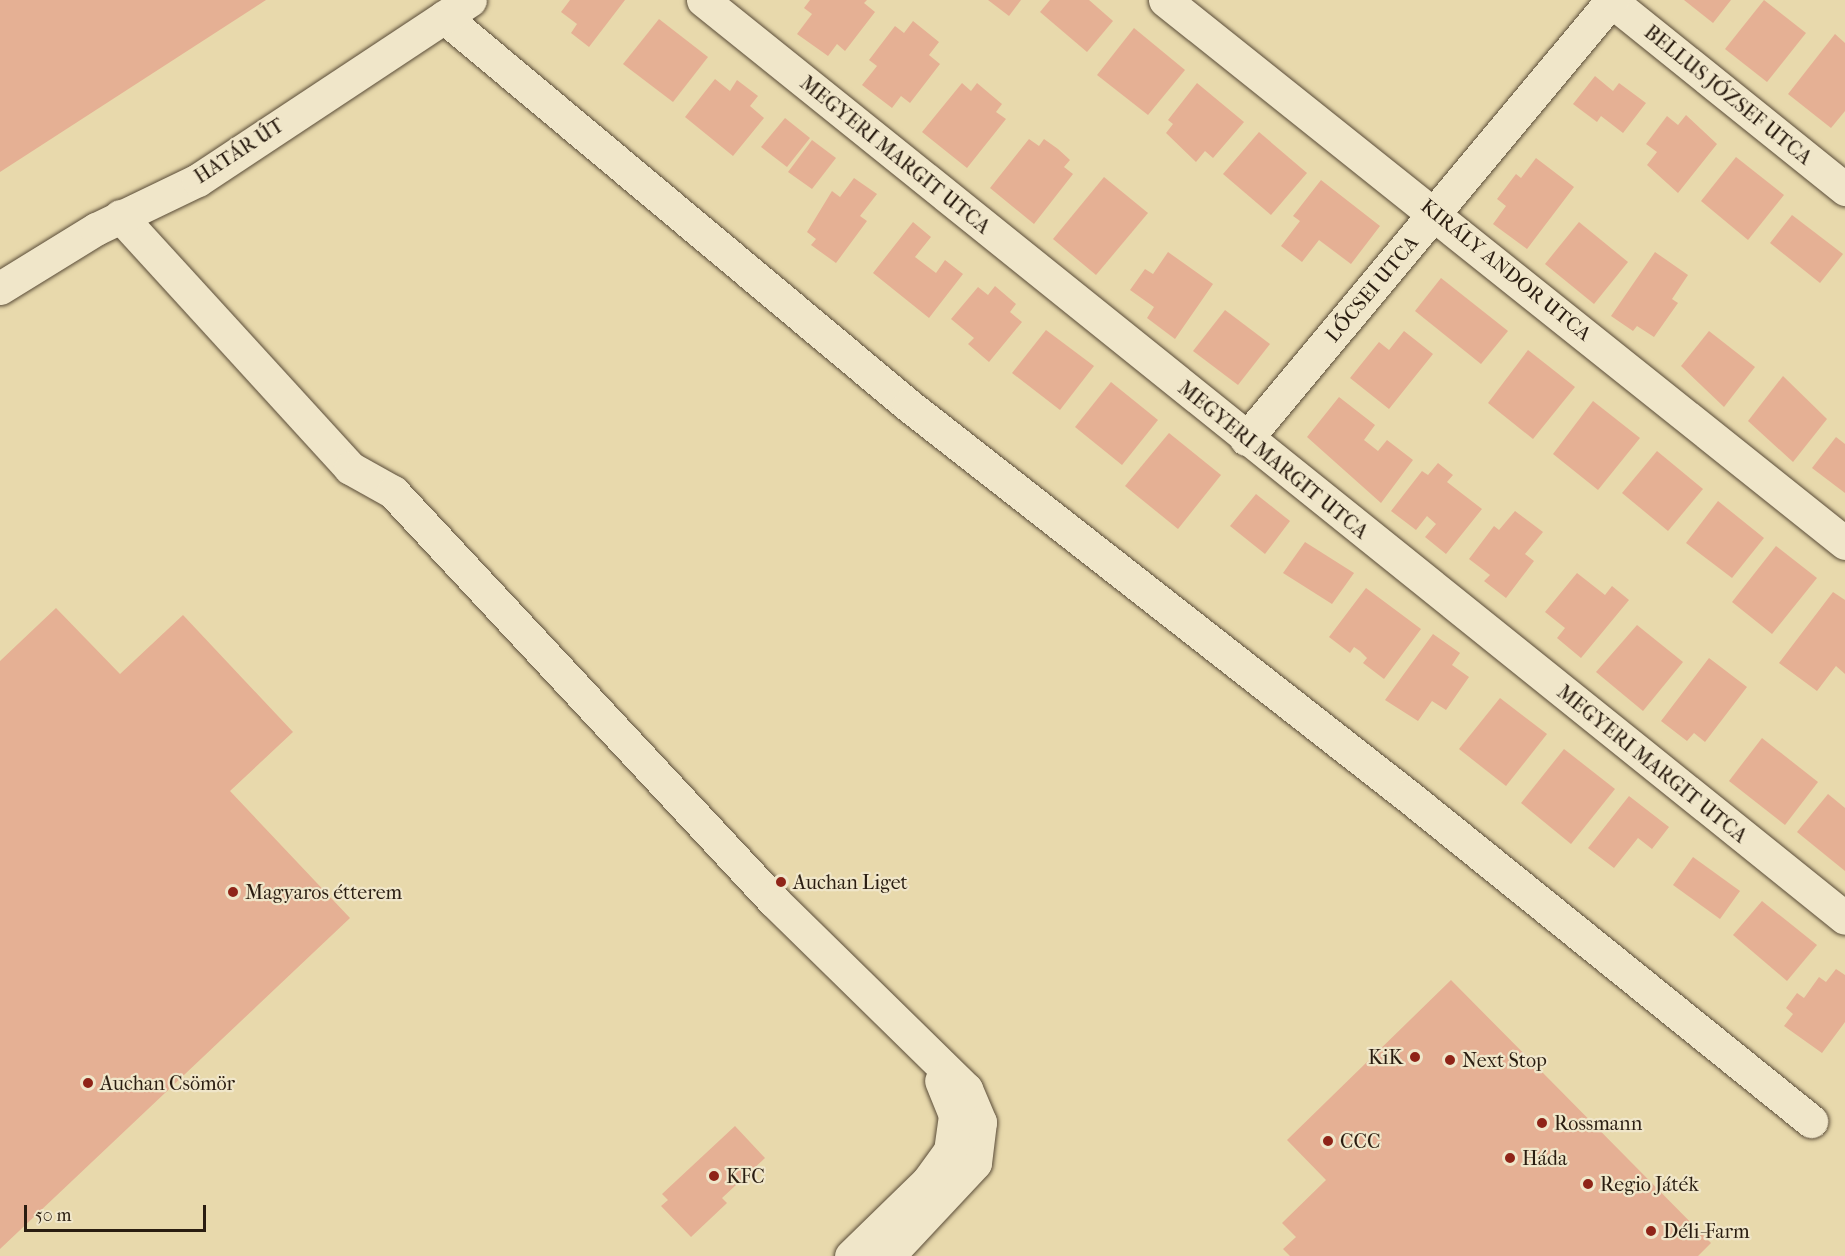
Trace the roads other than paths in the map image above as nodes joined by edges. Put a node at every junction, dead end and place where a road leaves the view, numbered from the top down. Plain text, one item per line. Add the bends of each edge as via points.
1 (703, 0) edge
2 (1166, 0) edge
3 (1611, 0) edge
4 (457, 8) edge
5 (1845, 189) edge
6 (1436, 213) junction
7 (120, 216) junction
8 (0, 288) edge
9 (1246, 439) junction
10 (1845, 543) edge
11 (1845, 918) edge
12 (927, 1056) junction
13 (1811, 1121) dead end
14 (851, 1256) edge
15 (888, 1256) edge

1 - 9 street, MEGYERI MARGIT UTCA
2 - 6 street, KIRÁLY ANDOR UTCA
3 - 5 street, BELLUS JÓZSEF UTCA
3 - 6 street, LŐCSEI UTCA
4 - 7 street, HATÁR ÚT via 198,180
4 - 13 street via 900,398 1408,796
6 - 9 street, LŐCSEI UTCA
6 - 10 street, KIRÁLY ANDOR UTCA
7 - 8 street, HATÁR ÚT
7 - 12 street via 350,468 393,492 774,901
9 - 11 street, MEGYERI MARGIT UTCA
12 - 14 street via 953,1105 954,1142 928,1181
12 - 15 street via 960,1082 973,1101 980,1122 979,1152 970,1171

